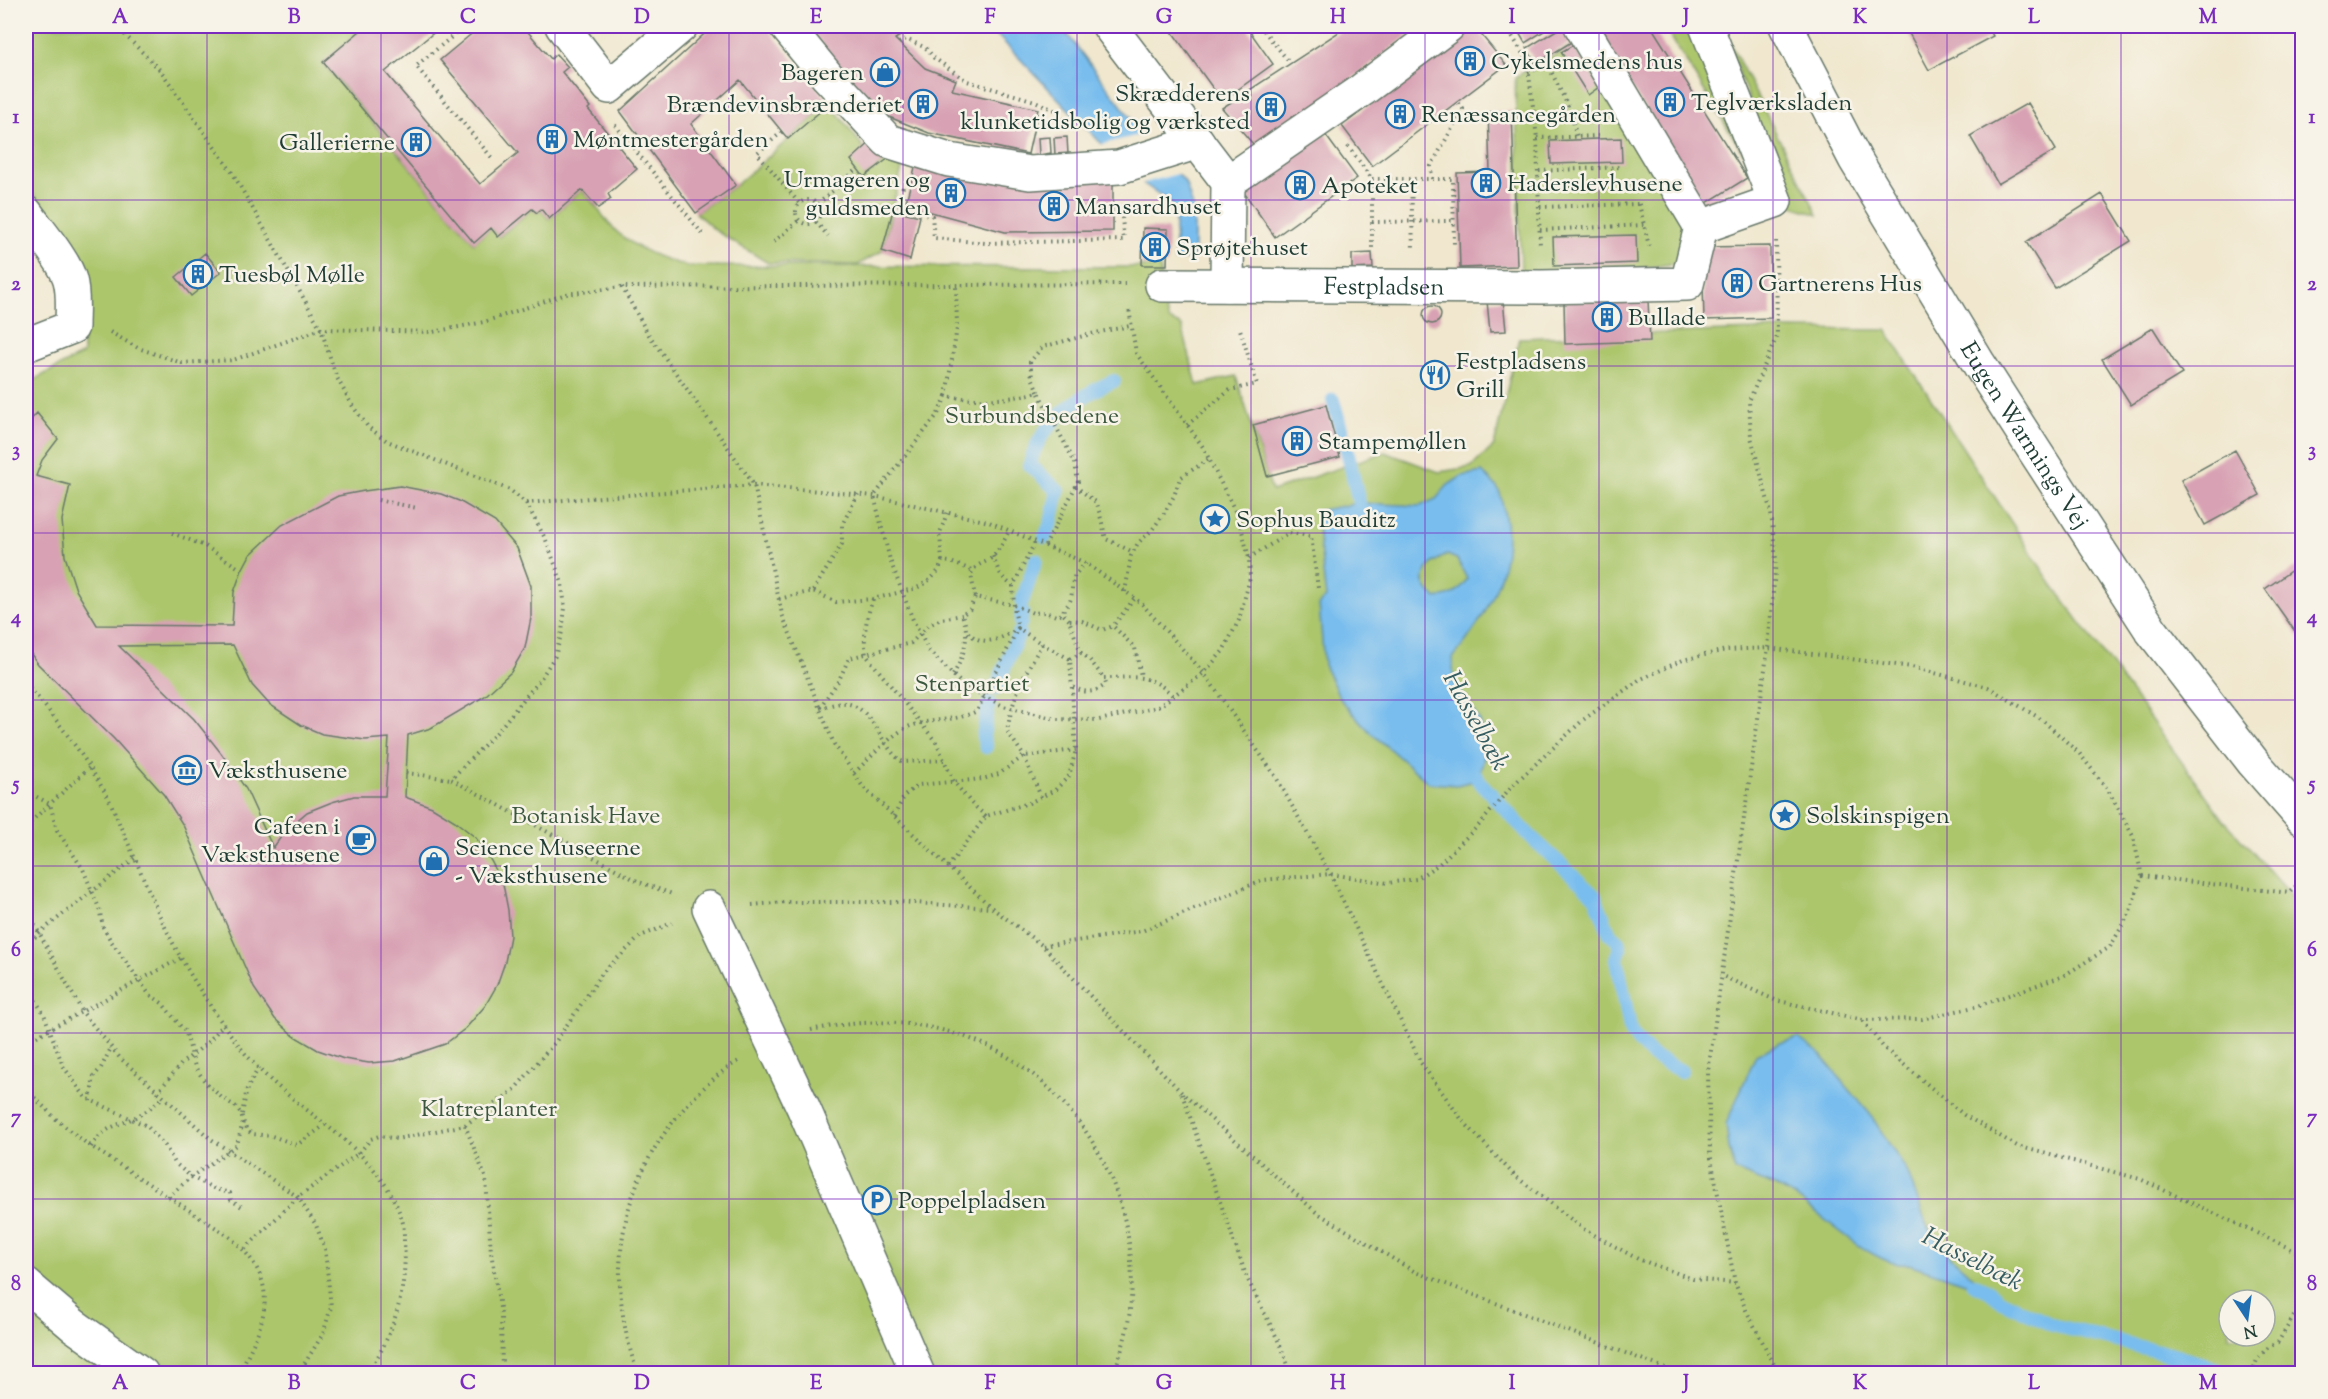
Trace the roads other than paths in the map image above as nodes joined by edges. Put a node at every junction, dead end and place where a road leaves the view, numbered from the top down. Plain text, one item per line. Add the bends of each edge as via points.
1 (562, 26) edge
2 (681, 26) edge
3 (786, 26) edge
4 (1109, 26) edge
5 (1448, 26) edge
6 (1581, 26) edge
7 (1706, 26) edge
8 (1786, 26) edge
9 (1198, 142) junction
10 (1228, 182) junction
11 (26, 213) edge
12 (1701, 227) junction
13 (1162, 285) road end
14 (1227, 285) junction
15 (26, 345) edge
16 (2302, 818) edge
17 (709, 908) road end
18 (26, 1285) edge
19 (142, 1374) edge
20 (918, 1374) edge

1 - 2 street via 609,87
3 - 9 street via 888,141 949,160 1030,173 1119,167
4 - 9 street
5 - 10 street
6 - 12 street
7 - 12 street via 1768,203
8 - 16 street, Eugen Warmings Vej via 1861,168 2079,520 2151,630 2253,762
9 - 10 street
10 - 14 street
11 - 15 street via 70,279 72,327
12 - 14 street, Festpladsen via 1687,284
13 - 14 street, Festpladsen
17 - 20 street via 803,1107
18 - 19 street via 73,1325

